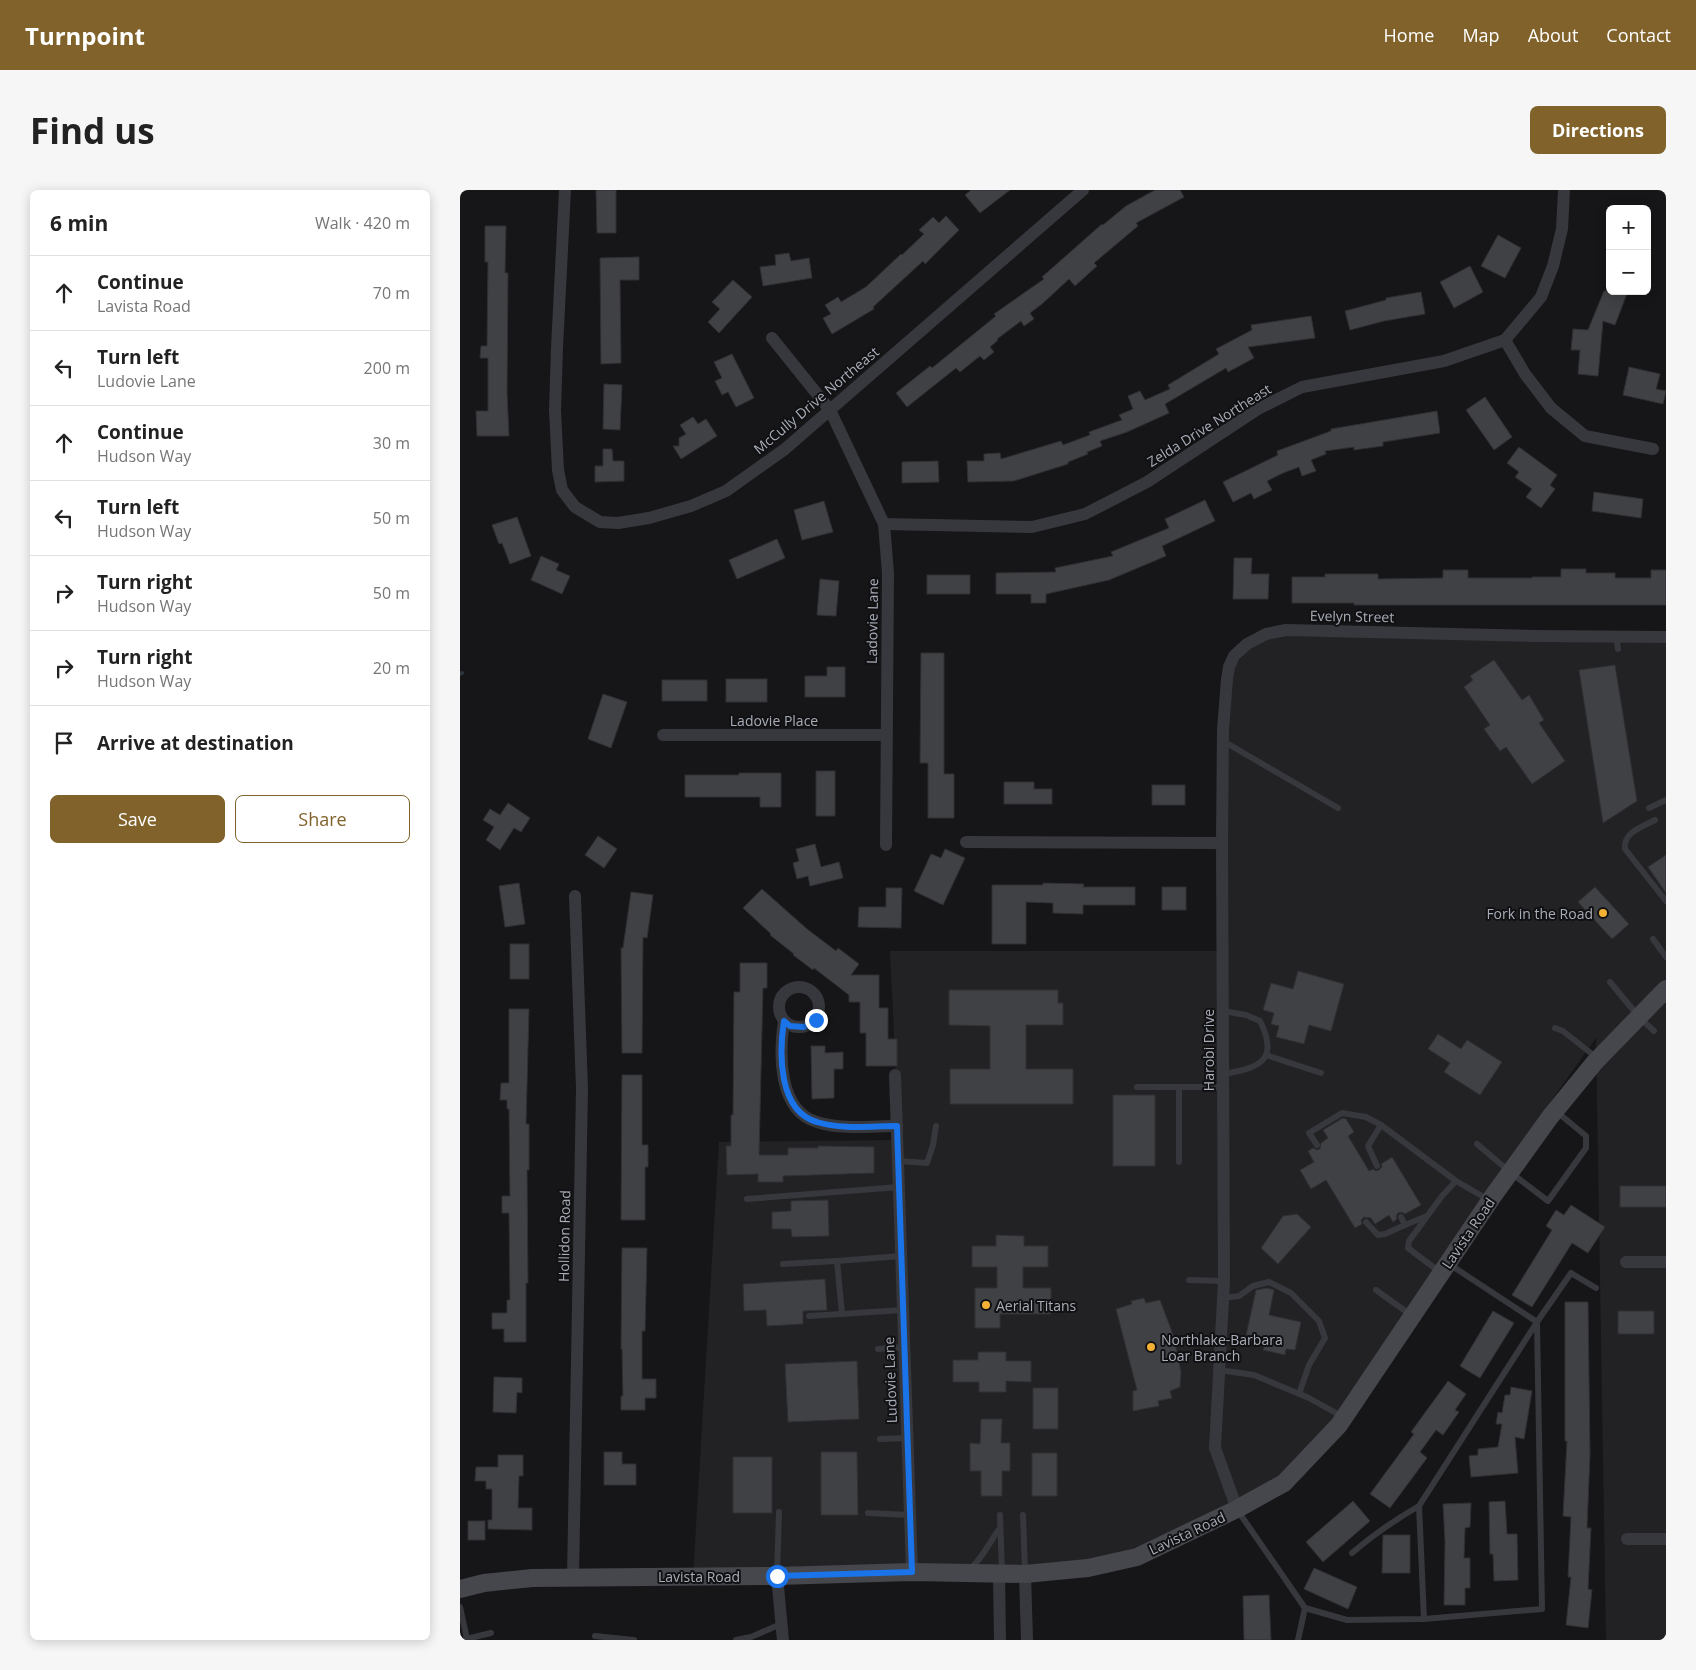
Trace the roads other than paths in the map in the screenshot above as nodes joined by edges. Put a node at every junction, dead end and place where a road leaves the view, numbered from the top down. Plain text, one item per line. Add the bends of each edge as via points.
1 (565, 190) edge
2 (1083, 190) edge
3 (1564, 190) edge
4 (772, 338) dead end
5 (1505, 340) junction
6 (830, 410) junction
7 (1653, 449) dead end
8 (884, 524) junction
9 (1616, 636) junction
10 (1666, 636) edge
11 (1618, 649) dead end
12 (663, 735) dead end
13 (886, 735) junction
14 (1223, 741) junction
15 (1666, 800) edge
16 (1338, 808) dead end
17 (1649, 808) dead end
18 (1655, 820) dead end
19 (966, 842) dead end
20 (1222, 843) junction
21 (886, 844) dead end
22 (575, 896) dead end
23 (1666, 900) edge
24 (1653, 939) dead end
25 (1666, 957) edge
26 (1610, 982) dead end
27 (1666, 989) edge
28 (1223, 1011) junction
29 (1639, 1017) junction
30 (784, 1021) dead end
31 (1555, 1028) dead end
32 (1654, 1031) dead end
33 (1266, 1055) junction
34 (1598, 1059) junction
35 (1321, 1073) dead end
36 (1223, 1074) junction
37 (895, 1075) dead end
38 (1137, 1087) dead end
39 (1178, 1087) junction
40 (1223, 1087) junction
41 (1555, 1111) junction
42 (1380, 1125) junction
43 (897, 1126) junction
44 (936, 1126) dead end
45 (1477, 1144) dead end
46 (1317, 1145) dead end
47 (898, 1162) junction
48 (1178, 1162) dead end
49 (1377, 1166) dead end
50 (1510, 1172) junction
51 (1456, 1181) junction
52 (899, 1187) junction
53 (747, 1199) dead end
54 (1490, 1200) junction
55 (1427, 1216) junction
56 (1401, 1217) dead end
57 (1366, 1222) dead end
58 (1405, 1224) junction
59 (901, 1256) junction
60 (837, 1261) junction
61 (1626, 1262) dead end
62 (1666, 1262) edge
63 (783, 1264) dead end
64 (1444, 1268) junction
65 (1189, 1280) dead end
66 (1224, 1281) junction
67 (1596, 1288) dead end
68 (1376, 1290) dead end
69 (1223, 1298) junction
70 (903, 1310) junction
71 (842, 1314) junction
72 (809, 1316) dead end
73 (1412, 1316) junction
74 (1537, 1322) junction
75 (904, 1347) junction
76 (878, 1349) dead end
77 (1219, 1370) junction
78 (1299, 1394) junction
79 (1344, 1417) junction
80 (907, 1438) junction
81 (880, 1439) dead end
82 (1419, 1506) junction
83 (1237, 1509) junction
84 (779, 1512) dead end
85 (868, 1513) dead end
86 (910, 1515) junction
87 (1000, 1515) dead end
88 (1022, 1515) dead end
89 (1000, 1528) junction
90 (1627, 1539) dead end
91 (1666, 1539) edge
92 (1352, 1553) dead end
93 (912, 1572) junction
94 (966, 1573) junction
95 (1000, 1573) junction
96 (1025, 1574) junction
97 (777, 1576) junction
98 (573, 1577) junction
99 (460, 1589) edge
100 (460, 1607) edge
101 (1305, 1608) junction
102 (1424, 1619) junction
103 (781, 1624) junction
104 (491, 1633) dead end
105 (595, 1636) dead end
106 (464, 1639) edge
107 (634, 1640) edge
108 (736, 1640) edge
109 (783, 1640) edge
110 (1000, 1640) edge
111 (1027, 1640) edge
112 (1298, 1640) edge

1 - 6 street, McCully Drive Northeast via 556,419 562,490 575,507 600,522 618,523 691,506 726,491 786,449
2 - 6 street, McCully Drive Northeast
3 - 5 street via 1562,230 1554,266 1541,297
4 - 6 street, Ladovie Lane
5 - 7 street via 1551,408 1584,436
5 - 8 street, Zelda Drive Northeast via 1444,361 1302,387 1258,408 1147,482 1085,514 1032,527
6 - 8 street, Ladovie Lane
8 - 13 street, Ladovie Lane via 888,573
9 - 10 street, Evelyn Street via 1651,641
9 - 11 lane
9 - 14 street, Evelyn Street via 1286,630 1266,634 1247,644 1234,656 1229,667
12 - 13 street, Ladovie Place
13 - 21 street, Ladovie Lane
14 - 16 lane
14 - 20 street, Evelyn Street
15 - 17 lane
18 - 23 lane via 1632,832 1626,838 1625,849
19 - 20 street
20 - 28 street, Harobi Drive
22 - 98 street, Hollidon Road via 582,1089
24 - 25 lane
26 - 29 lane
27 - 29 main road, Lavista Road
28 - 33 lane via 1260,1020 1269,1047
28 - 36 street, Harobi Drive
29 - 32 lane
29 - 34 main road, Lavista Road
30 - 43 street via 781,1040 784,1077 795,1109 815,1122 842,1127
31 - 34 lane
33 - 35 lane
33 - 36 lane via 1259,1065
34 - 41 main road, Lavista Road
36 - 40 street, Harobi Drive
37 - 43 street, Ludovie Lane
38 - 39 lane
39 - 40 lane
39 - 48 lane
40 - 66 street, Harobi Drive
41 - 50 main road, Lavista Road
41 - 50 lane via 1586,1136 1586,1148 1548,1201
42 - 46 lane via 1366,1116 1342,1113 1309,1133
42 - 49 lane via 1368,1146
42 - 51 lane
43 - 47 street, Ludovie Lane
44 - 47 lane via 927,1163
45 - 50 lane
47 - 52 street, Ludovie Lane
50 - 54 main road, Lavista Road
51 - 54 lane
51 - 55 lane
52 - 53 lane
52 - 59 street, Ludovie Lane
54 - 64 main road, Lavista Road
55 - 58 lane
55 - 64 lane via 1409,1241 1408,1248
56 - 58 lane
57 - 58 lane via 1378,1235
59 - 60 lane
59 - 70 street, Ludovie Lane
60 - 63 lane
60 - 71 lane
61 - 62 street
64 - 73 main road, Lavista Road
64 - 74 lane
65 - 66 lane
66 - 69 street, Harobi Drive
67 - 74 lane via 1571,1273
68 - 73 lane
69 - 77 street, Harobi Drive
69 - 78 lane via 1239,1296 1253,1286 1269,1282 1291,1293 1319,1321 1324,1338
70 - 71 lane
70 - 75 street, Ludovie Lane
71 - 72 lane
73 - 79 main road, Lavista Road
74 - 82 lane
74 - 102 lane via 1542,1609
75 - 76 lane
75 - 80 street, Ludovie Lane
77 - 78 lane via 1254,1375
77 - 83 street, Harobi Drive via 1215,1448
78 - 79 lane
79 - 83 main road, Lavista Road via 1284,1482
80 - 81 lane
80 - 86 street, Ludovie Lane
82 - 92 lane via 1373,1534
82 - 102 lane
83 - 96 main road, Lavista Road via 1136,1557 1088,1568
83 - 101 lane
84 - 97 lane
85 - 86 lane
86 - 93 street, Ludovie Lane
87 - 89 lane
88 - 96 lane
89 - 94 lane via 978,1563
89 - 95 lane
90 - 91 street
93 - 94 main road, Lavista Road
93 - 97 main road, Lavista Road
94 - 95 main road, Lavista Road
95 - 96 main road, Lavista Road
95 - 110 street
96 - 111 street
97 - 98 main road, Lavista Road
97 - 103 street
98 - 99 main road, Lavista Road via 494,1582
100 - 106 lane
101 - 102 lane via 1347,1620
101 - 112 lane
103 - 108 lane
103 - 109 street
104 - 106 lane
105 - 107 lane

